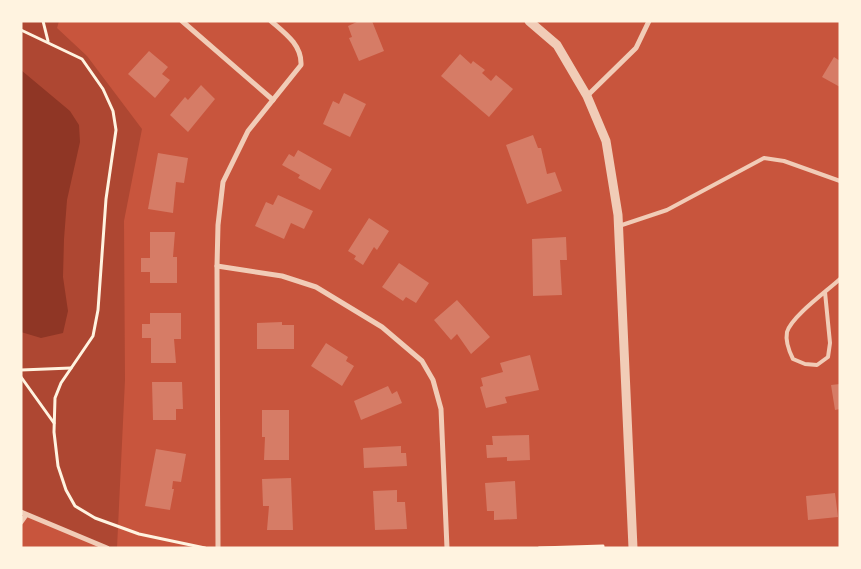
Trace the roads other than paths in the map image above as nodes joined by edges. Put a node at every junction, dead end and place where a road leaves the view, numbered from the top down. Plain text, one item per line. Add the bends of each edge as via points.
1 (182, 21) edge
2 (271, 21) edge
3 (529, 21) edge
4 (649, 21) edge
5 (588, 96) junction
6 (273, 100) junction
7 (840, 181) edge
8 (619, 226) junction
9 (217, 266) junction
10 (840, 279) edge
11 (825, 292) junction
12 (23, 513) edge
13 (21, 522) edge
14 (107, 548) edge
15 (218, 548) edge
16 (447, 548) edge
17 (633, 548) edge

1 - 6 street
2 - 6 street via 296,46 301,56 298,71
3 - 5 street via 557,45
4 - 5 street via 636,48
5 - 8 street via 606,141
6 - 9 street via 248,131 223,182
7 - 8 lane via 784,161 764,158 667,210
8 - 17 street
9 - 15 street
9 - 16 street via 282,276 316,287 382,327 422,362 433,380 441,409
10 - 11 lane
11 - 11 lane via 787,332 787,346 793,359 804,364 817,365 828,357 830,343
12 - 13 street
12 - 14 street

